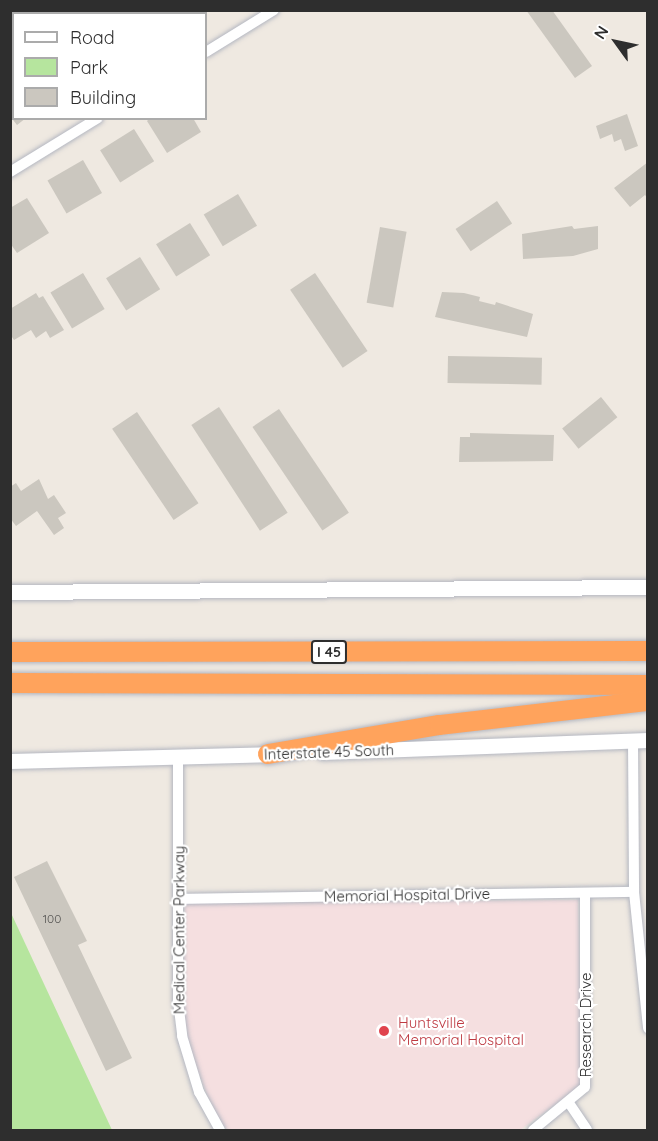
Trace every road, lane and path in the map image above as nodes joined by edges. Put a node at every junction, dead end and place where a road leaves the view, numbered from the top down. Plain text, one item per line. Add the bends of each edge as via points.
1 (274, 10) edge
2 (207, 51) edge
3 (95, 120) edge
4 (10, 172) edge
5 (648, 587) edge
6 (10, 592) edge
7 (648, 651) edge
8 (10, 652) edge
9 (10, 682) edge
10 (648, 685) edge
11 (648, 701) edge
12 (640, 740) edge
13 (268, 754) junction
14 (178, 757) junction
15 (10, 761) edge
16 (634, 892) junction
17 (585, 894) junction
18 (179, 899) junction
19 (648, 1028) edge
20 (569, 1103) junction
21 (220, 1131) edge
22 (533, 1131) edge
23 (586, 1131) edge

1 - 2 street
3 - 4 street
5 - 6 main road
7 - 8 highway, I 45
9 - 10 highway, I 45
11 - 13 highway via 440,725
12 - 13 main road, Interstate 45 South
12 - 16 street
13 - 14 main road, Interstate 45 South
14 - 15 main road, Interstate 45 South
14 - 18 street, Medical Center Parkway
16 - 17 street, Memorial Hospital Drive
16 - 19 street
17 - 18 street, Memorial Hospital Drive
17 - 20 street, Research Drive via 585,1087
18 - 21 street, Medical Center Parkway via 178,1001 182,1036 199,1092
20 - 22 street, Research Drive
20 - 23 street

